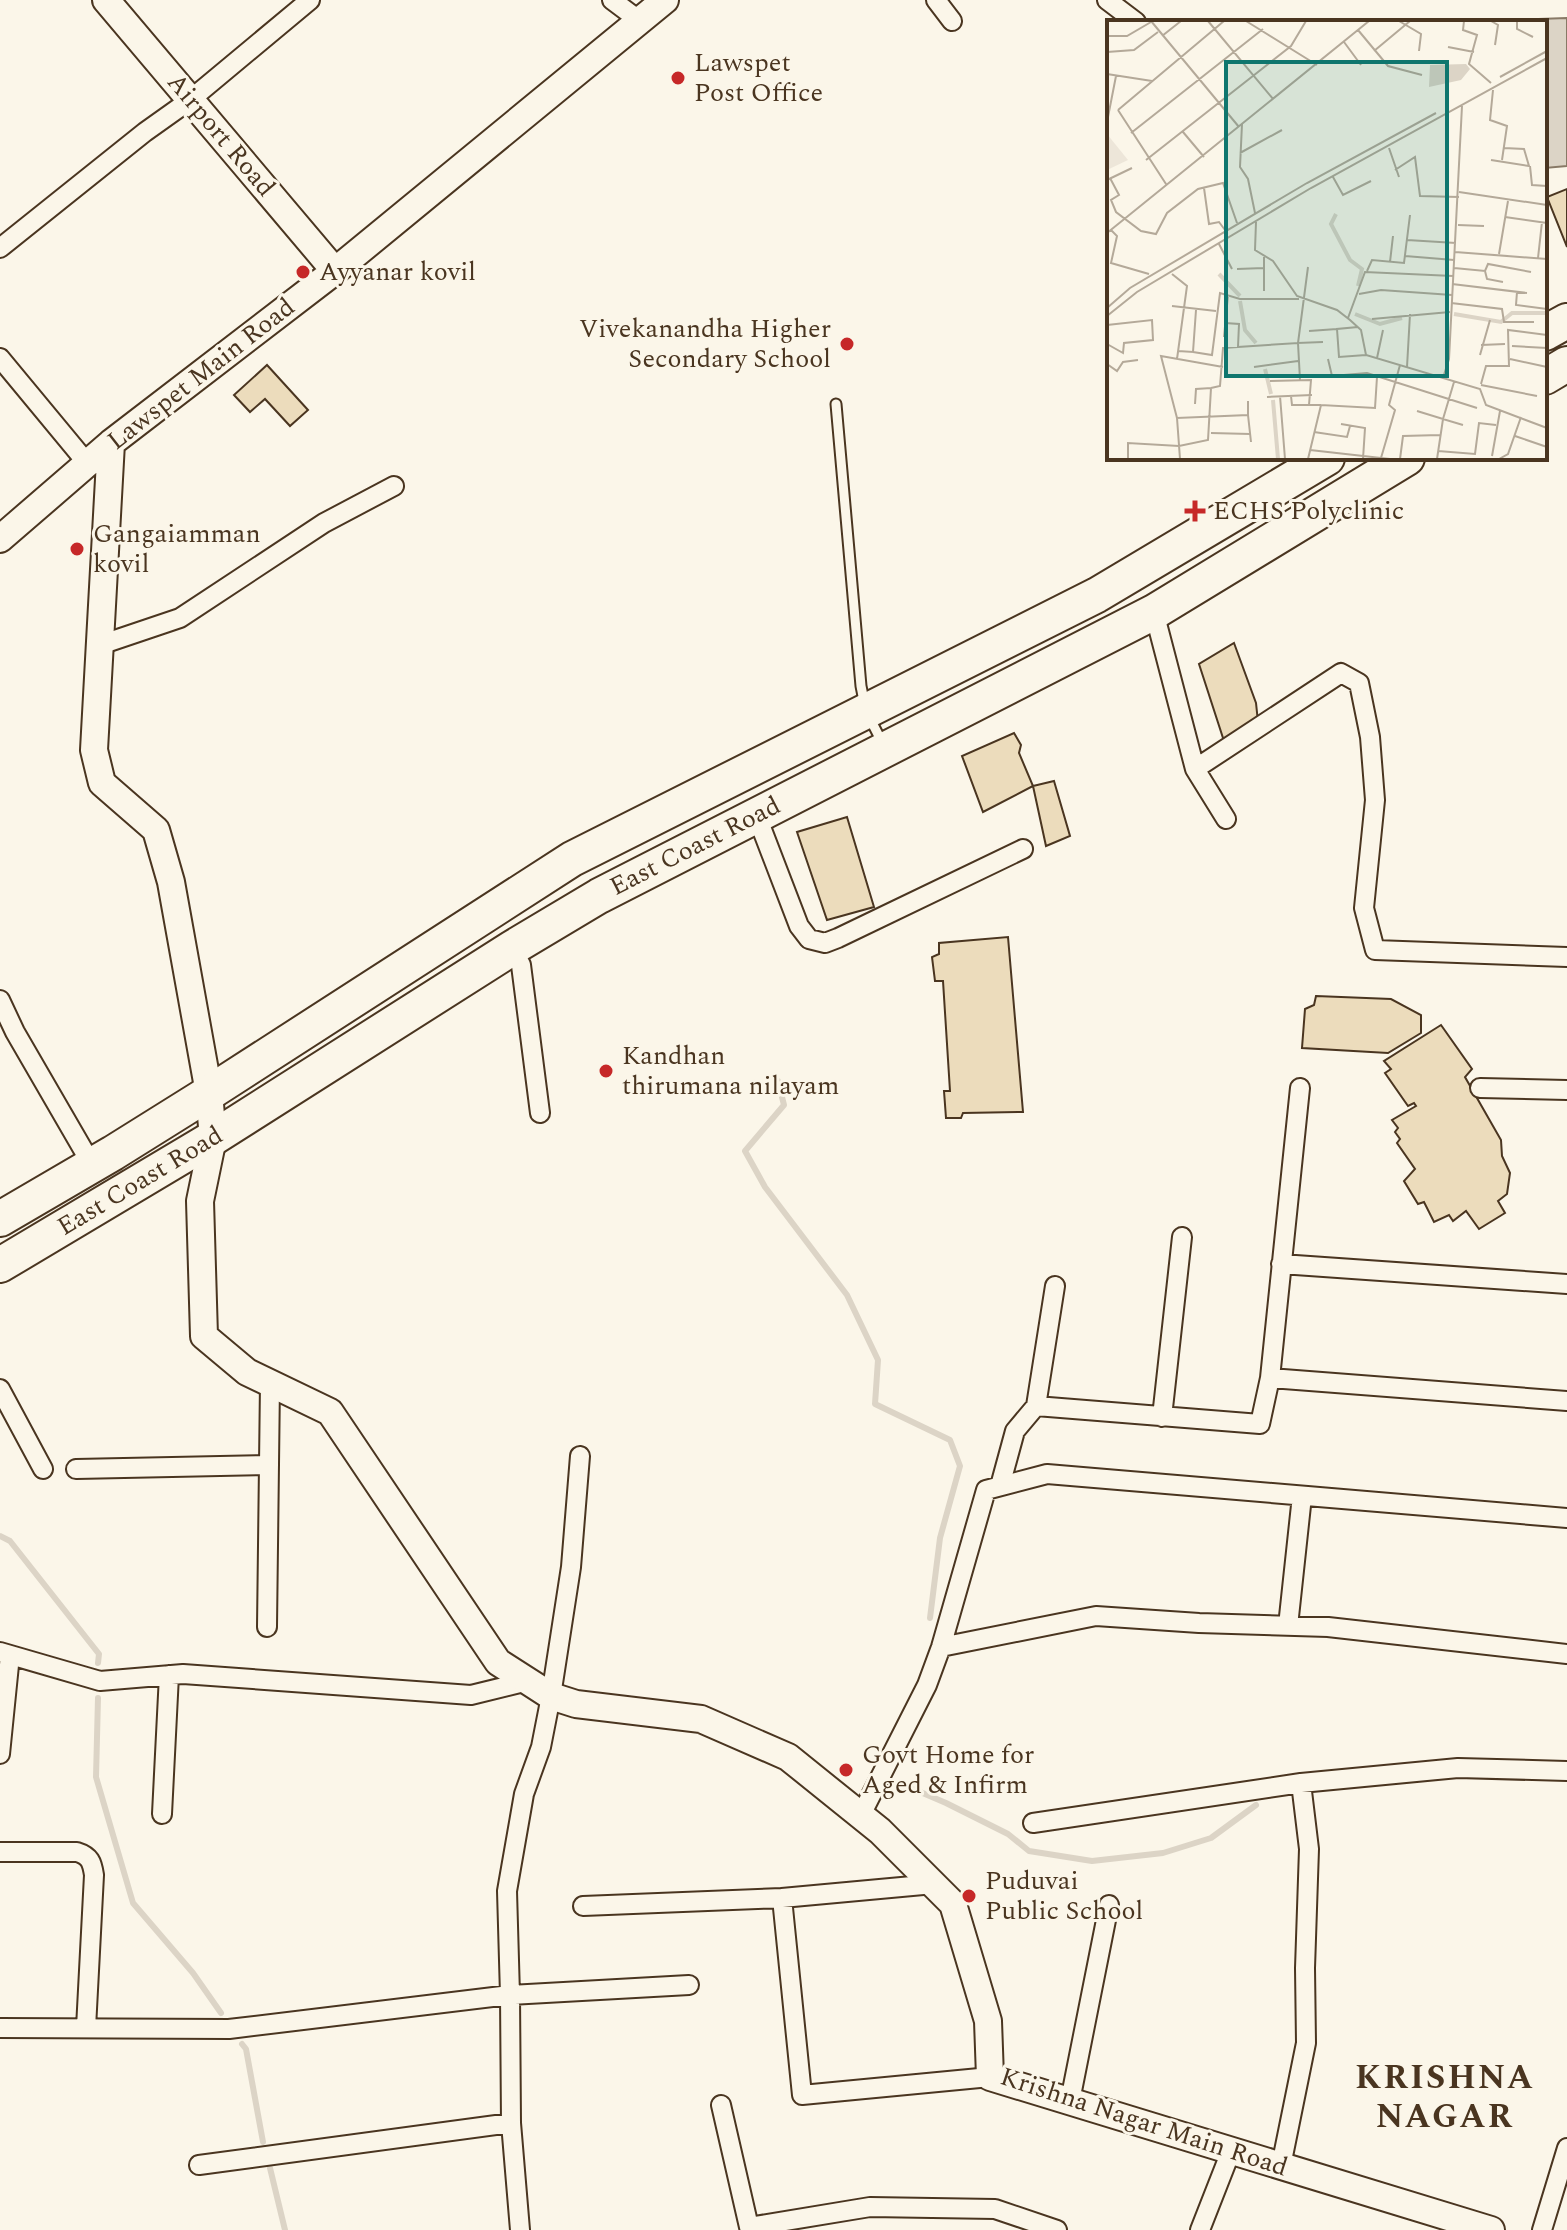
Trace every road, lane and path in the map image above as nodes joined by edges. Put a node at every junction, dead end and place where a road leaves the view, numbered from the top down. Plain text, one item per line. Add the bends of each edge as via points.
1 (106, 0) edge
2 (310, 0) edge
3 (612, 0) edge
4 (665, 0) edge
5 (936, 0) edge
6 (1107, 0) edge
7 (1133, 20) edge
8 (640, 21) junction
9 (952, 21) dead end
10 (190, 100) junction
11 (0, 248) edge
12 (335, 271) junction
13 (1567, 321) edge
14 (1547, 332) edge
15 (0, 358) edge
16 (1567, 364) edge
17 (1547, 376) edge
18 (836, 404) dead end
19 (111, 443) junction
20 (1324, 460) edge
21 (1404, 460) edge
22 (87, 463) junction
23 (394, 486) dead end
24 (0, 539) edge
25 (1154, 612) junction
26 (100, 645) junction
27 (866, 711) junction
28 (885, 749) junction
29 (1195, 769) junction
30 (756, 814) junction
31 (1226, 819) dead end
32 (1023, 849) dead end
33 (512, 948) junction
34 (1567, 957) edge
35 (0, 1000) edge
36 (1300, 1088) dead end
37 (1480, 1088) dead end
38 (1567, 1090) edge
39 (209, 1093) junction
40 (540, 1113) dead end
41 (213, 1138) junction
42 (92, 1165) junction
43 (1, 1215) edge
44 (1182, 1237) dead end
45 (1281, 1264) junction
46 (0, 1265) edge
47 (1567, 1284) edge
48 (1055, 1286) dead end
49 (1270, 1378) junction
50 (270, 1383) junction
51 (0, 1389) edge
52 (1567, 1401) edge
53 (1036, 1406) junction
54 (1162, 1417) junction
55 (580, 1456) dead end
56 (269, 1465) junction
57 (43, 1469) dead end
58 (76, 1469) dead end
59 (1000, 1486) junction
60 (1302, 1496) junction
61 (1567, 1518) edge
62 (1288, 1626) junction
63 (267, 1627) dead end
64 (941, 1647) junction
65 (5, 1654) edge
66 (1567, 1654) edge
67 (169, 1675) junction
68 (528, 1681) junction
69 (551, 1696) junction
70 (0, 1754) edge
71 (1567, 1771) edge
72 (1301, 1783) junction
73 (162, 1814) dead end
74 (861, 1815) junction
75 (1033, 1823) dead end
76 (0, 1852) edge
77 (934, 1884) junction
78 (782, 1898) junction
79 (1109, 1905) dead end
80 (583, 1906) dead end
81 (689, 1985) dead end
82 (510, 1995) junction
83 (0, 2028) edge
84 (86, 2028) junction
85 (990, 2077) junction
86 (1070, 2101) junction
87 (721, 2105) dead end
88 (511, 2123) junction
89 (1567, 2148) edge
90 (1231, 2151) junction
91 (199, 2165) dead end
92 (1281, 2166) junction
93 (520, 2230) edge
94 (1057, 2230) edge
95 (1200, 2230) edge
96 (1491, 2230) edge
97 (1542, 2230) edge

1 - 10 street, Airport Road
2 - 10 street
3 - 8 street
4 - 8 street, Lawspet Main Road
5 - 9 street
6 - 7 street
8 - 12 street, Lawspet Main Road
10 - 11 street
10 - 12 street, Airport Road
12 - 19 street, Lawspet Main Road
13 - 14 highway
15 - 22 street
16 - 17 highway
18 - 27 lane
19 - 22 street, Lawspet Main Road
19 - 26 street
20 - 27 highway, East Coast Road via 1097,595
21 - 25 highway, East Coast Road
22 - 24 street, Lawspet Main Road
23 - 26 street via 324,523 180,618
25 - 28 highway, East Coast Road
25 - 29 street
26 - 39 street via 94,750 102,783 156,830 171,882
27 - 28 lane
27 - 39 highway, East Coast Road via 572,859
28 - 30 highway, East Coast Road
29 - 31 street
29 - 34 street via 1341,673 1359,683 1370,737 1375,800 1364,908 1375,950
30 - 32 street via 799,926 809,939 825,943
30 - 33 highway, East Coast Road
33 - 40 street via 521,965
33 - 41 highway, East Coast Road
35 - 42 street
36 - 45 street
37 - 38 street
39 - 41 street
39 - 42 highway, East Coast Road
41 - 46 highway, East Coast Road
41 - 50 street, Krishna Nagar Main Road via 200,1201 204,1336 247,1372
42 - 43 highway, East Coast Road
44 - 54 street
45 - 47 street
45 - 49 street
48 - 53 street
49 - 52 street
49 - 54 street via 1260,1424
50 - 56 street
50 - 68 street, Krishna Nagar Main Road via 330,1412 498,1662
51 - 57 street
53 - 54 street
53 - 59 street via 1015,1431
55 - 69 street via 571,1567
56 - 58 street
56 - 63 street
59 - 60 street via 1047,1474
59 - 64 street via 986,1490
60 - 61 street
60 - 62 street
62 - 64 street via 1096,1616
62 - 66 street
64 - 74 street
65 - 67 street via 100,1681
65 - 70 street
67 - 68 street via 471,1695
67 - 73 street
68 - 69 street, Krishna Nagar Main Road
69 - 74 street, Krishna Nagar Main Road via 576,1704 701,1719 788,1757
69 - 82 street via 524,1794 507,1891
71 - 72 street via 1458,1768
72 - 75 street
72 - 92 street via 1309,1849 1306,2043
74 - 77 street, Krishna Nagar Main Road
76 - 84 street via 77,1852 92,1862
77 - 78 street
77 - 85 street, Krishna Nagar Main Road via 953,1904 988,2021
78 - 80 street
78 - 85 street via 802,2095
79 - 86 street
81 - 82 street
82 - 84 street via 229,2029
82 - 88 street
83 - 84 street
85 - 86 street, Krishna Nagar Main Road
86 - 90 street, Krishna Nagar Main Road
87 - 94 street via 749,2227 870,2207 995,2209
88 - 91 street
88 - 93 street
89 - 97 street
90 - 92 street, Krishna Nagar Main Road
90 - 95 street
92 - 96 street, Krishna Nagar Main Road

